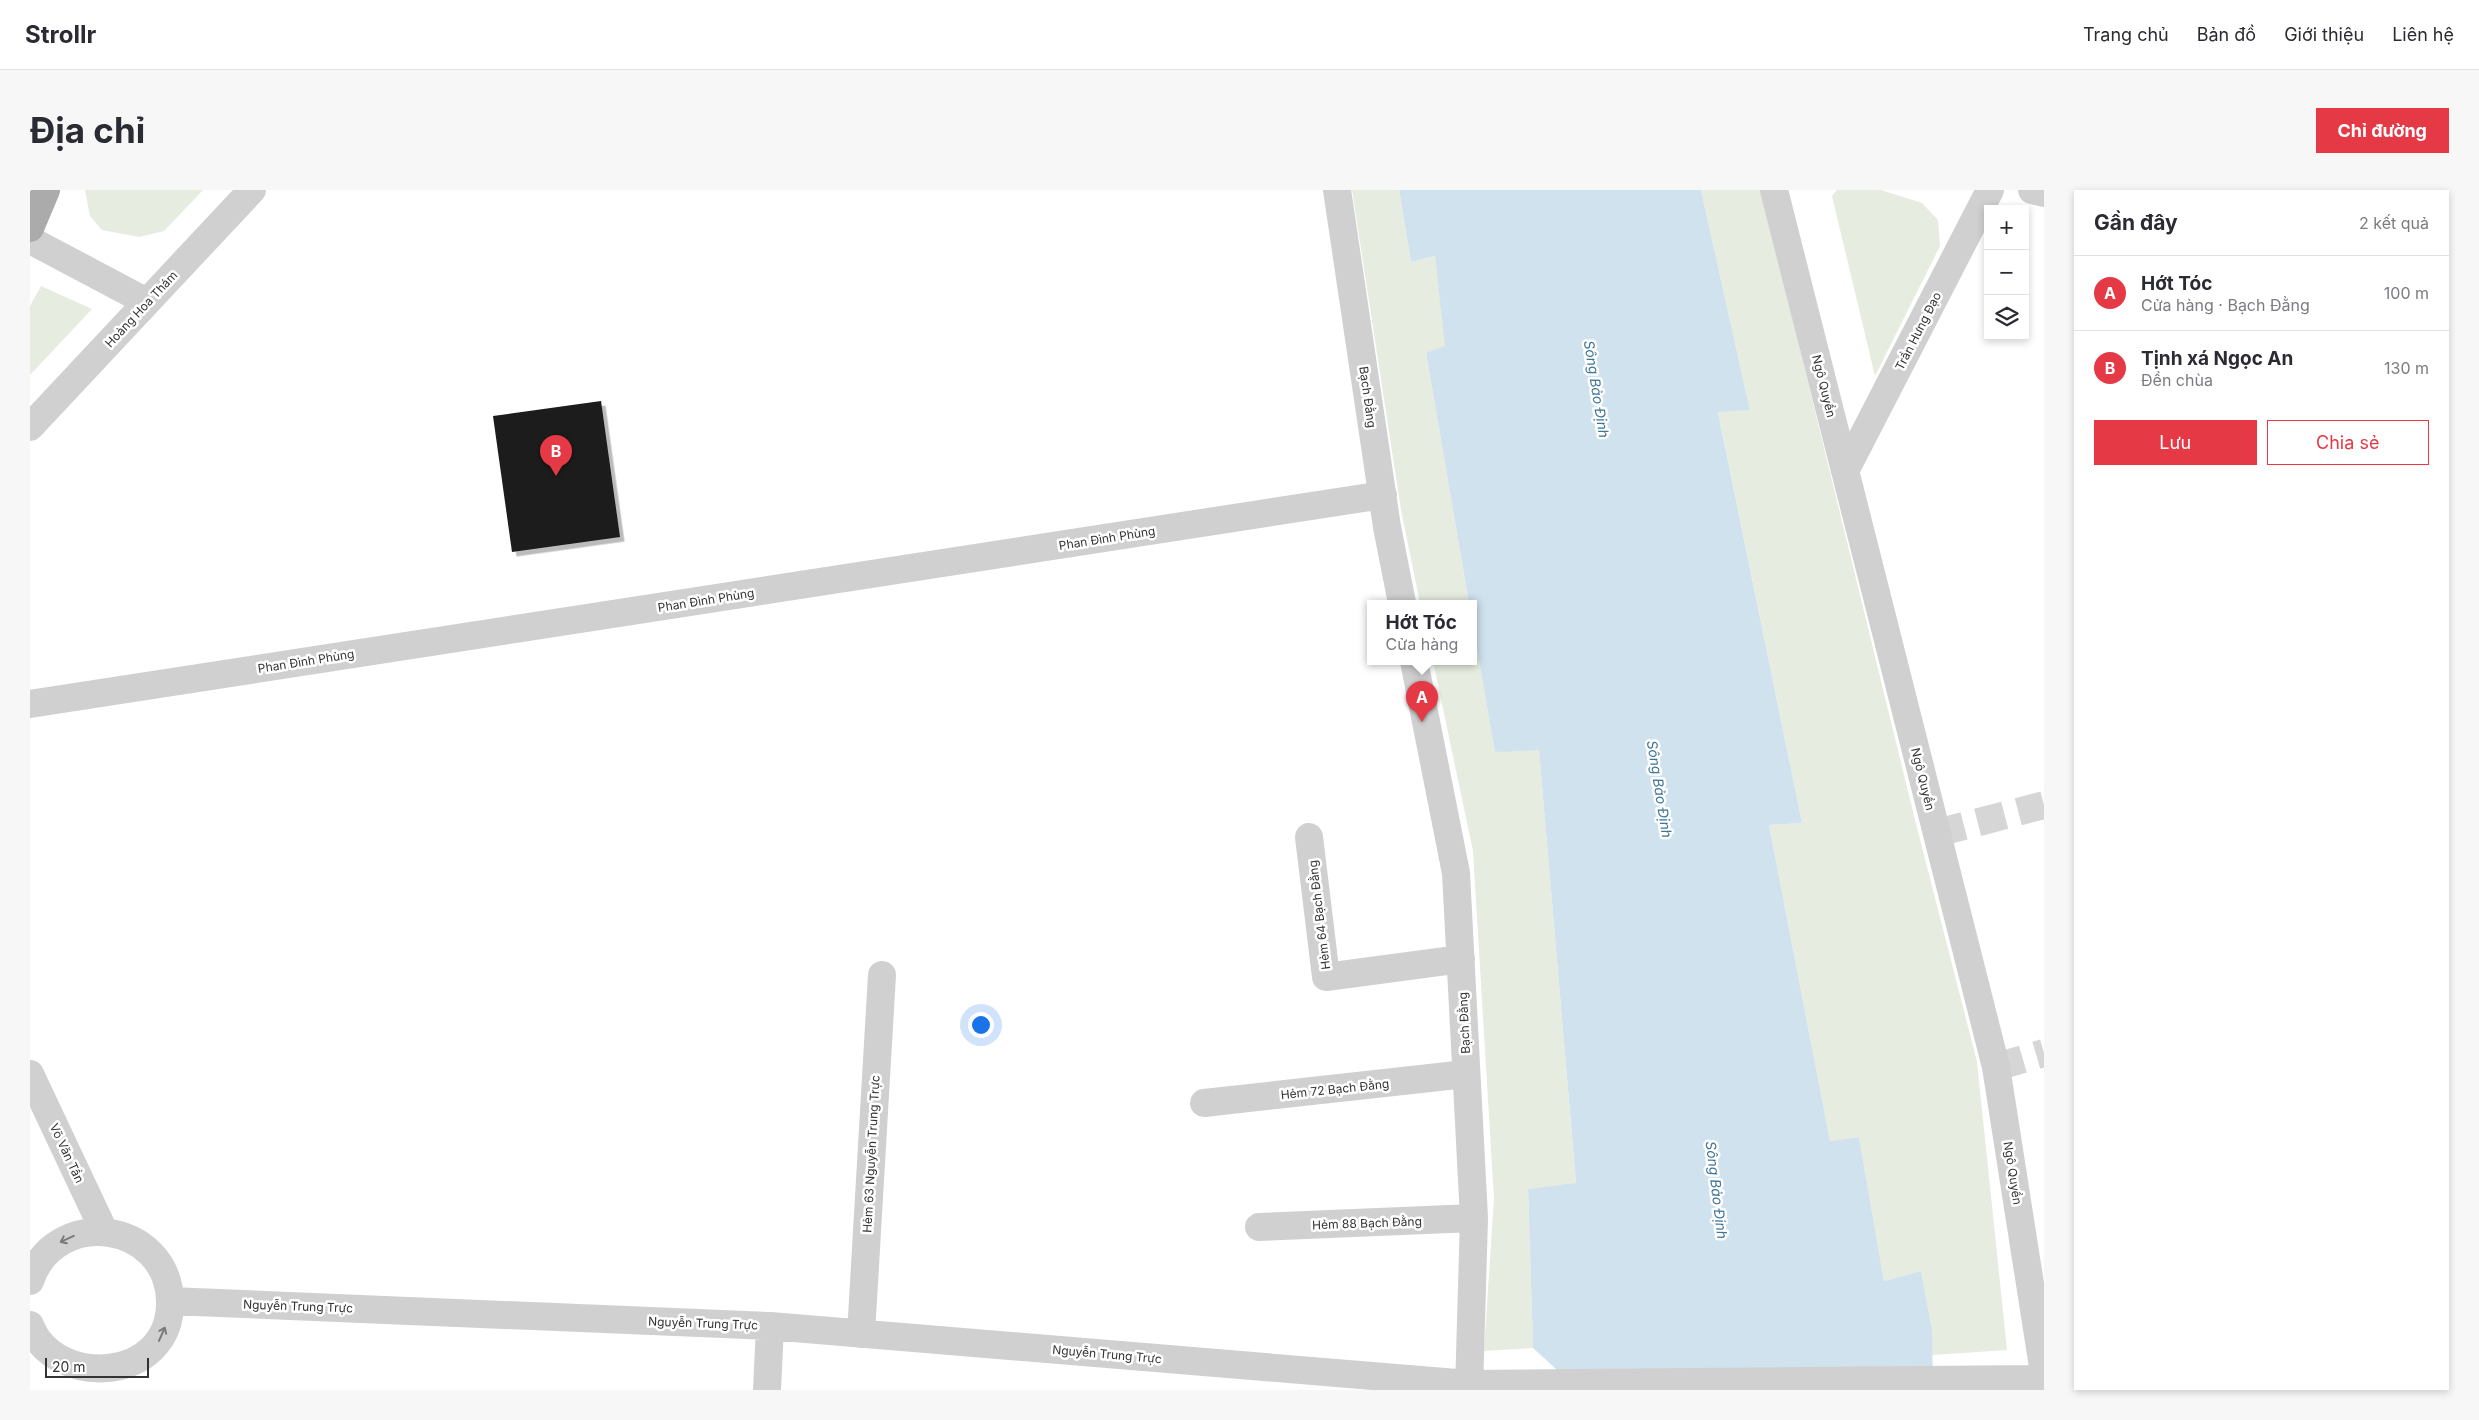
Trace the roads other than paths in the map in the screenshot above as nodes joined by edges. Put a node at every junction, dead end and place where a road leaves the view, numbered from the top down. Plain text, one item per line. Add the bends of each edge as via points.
1 (46, 190) edge
2 (252, 190) edge
3 (1337, 190) edge
4 (1774, 190) edge
5 (1990, 190) edge
6 (2032, 190) edge
7 (2044, 193) edge
8 (30, 228) edge
9 (30, 240) edge
10 (147, 302) junction
11 (30, 427) edge
12 (1845, 471) junction
13 (1382, 495) junction
14 (1401, 600) edge
15 (1415, 665) edge
16 (30, 704) edge
17 (1309, 837) dead end
18 (1461, 960) junction
19 (882, 975) dead end
20 (30, 1074) edge
21 (1466, 1074) junction
22 (1204, 1103) dead end
23 (1474, 1218) junction
24 (1259, 1227) dead end
25 (104, 1231) junction
26 (30, 1281) edge
27 (170, 1301) junction
28 (30, 1325) edge
29 (770, 1326) junction
30 (861, 1334) junction
31 (2044, 1373) edge
32 (2044, 1379) edge
33 (86, 1382) edge
34 (1469, 1387) edge
35 (767, 1390) edge

1 - 8 main road
2 - 10 street, Hoàng Hoa Thám
3 - 13 street, Bạch Đằng
4 - 12 street, Ngô Quyền
5 - 12 street, Trần Hưng Đạo
6 - 7 street
9 - 10 street
10 - 11 street, Hoàng Hoa Thám
12 - 31 street, Ngô Quyền via 1996,1067
13 - 14 street, Bạch Đằng
13 - 16 street, Phan Đình Phùng
15 - 18 street, Bạch Đằng via 1456,873
17 - 18 street, Hẻm 64 Bạch Đằng via 1326,977
18 - 21 street, Bạch Đằng
19 - 30 street, Hẻm 63 Nguyễn Trung Trực
20 - 25 street, Võ Văn Tần
21 - 22 street, Hẻm 72 Bạch Đằng
21 - 23 street, Bạch Đằng
23 - 24 street, Hẻm 88 Bạch Đằng
23 - 34 street, Bạch Đằng
25 -> 26 street via 82,1232 62,1240 45,1254
25 - 27 street via 124,1236 143,1246 157,1261 167,1280
27 - 29 street, Nguyễn Trung Trực
33 -> 27 street via 128,1369 145,1357 160,1341 168,1322
28 - 33 street via 33,1336 46,1354
29 - 30 street, Nguyễn Trung Trực
29 - 35 street
30 - 34 street, Nguyễn Trung Trực
32 - 34 street, Nguyễn Trung Trực

